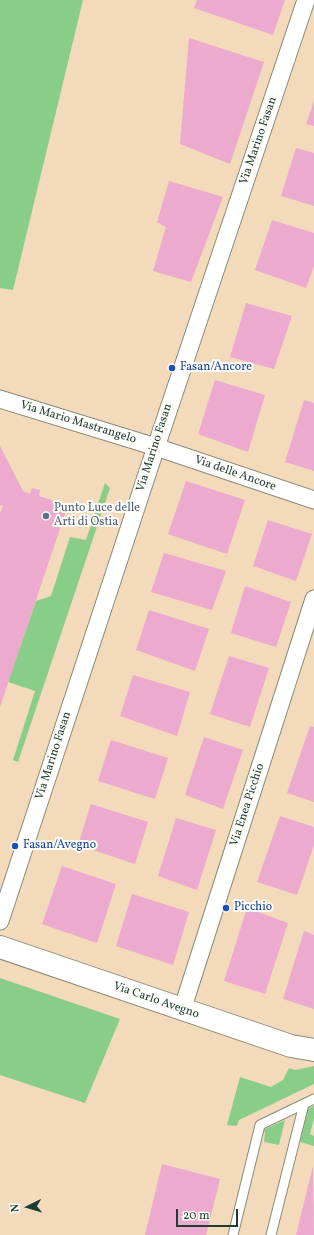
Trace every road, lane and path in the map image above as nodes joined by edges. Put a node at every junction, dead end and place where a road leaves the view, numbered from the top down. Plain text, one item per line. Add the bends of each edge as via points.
1 (306, 0) edge
2 (0, 399) edge
3 (156, 447) junction
4 (314, 500) edge
5 (314, 599) edge
6 (0, 921) edge
7 (0, 947) edge
8 (182, 1010) junction
9 (314, 1050) edge
10 (314, 1099) edge
11 (304, 1104) junction
12 (233, 1235) edge
13 (271, 1235) edge

1 - 3 street, Via Marino Fasan
2 - 3 street, Via Mario Mastrangelo
3 - 4 street, Via delle Ancore
3 - 6 street, Via Marino Fasan
5 - 8 street, Via Enea Picchio
7 - 8 street, Via Carlo Avegno
8 - 9 street, Via Carlo Avegno via 298,1048
10 - 11 lane
11 - 12 lane via 260,1125
11 - 13 lane

